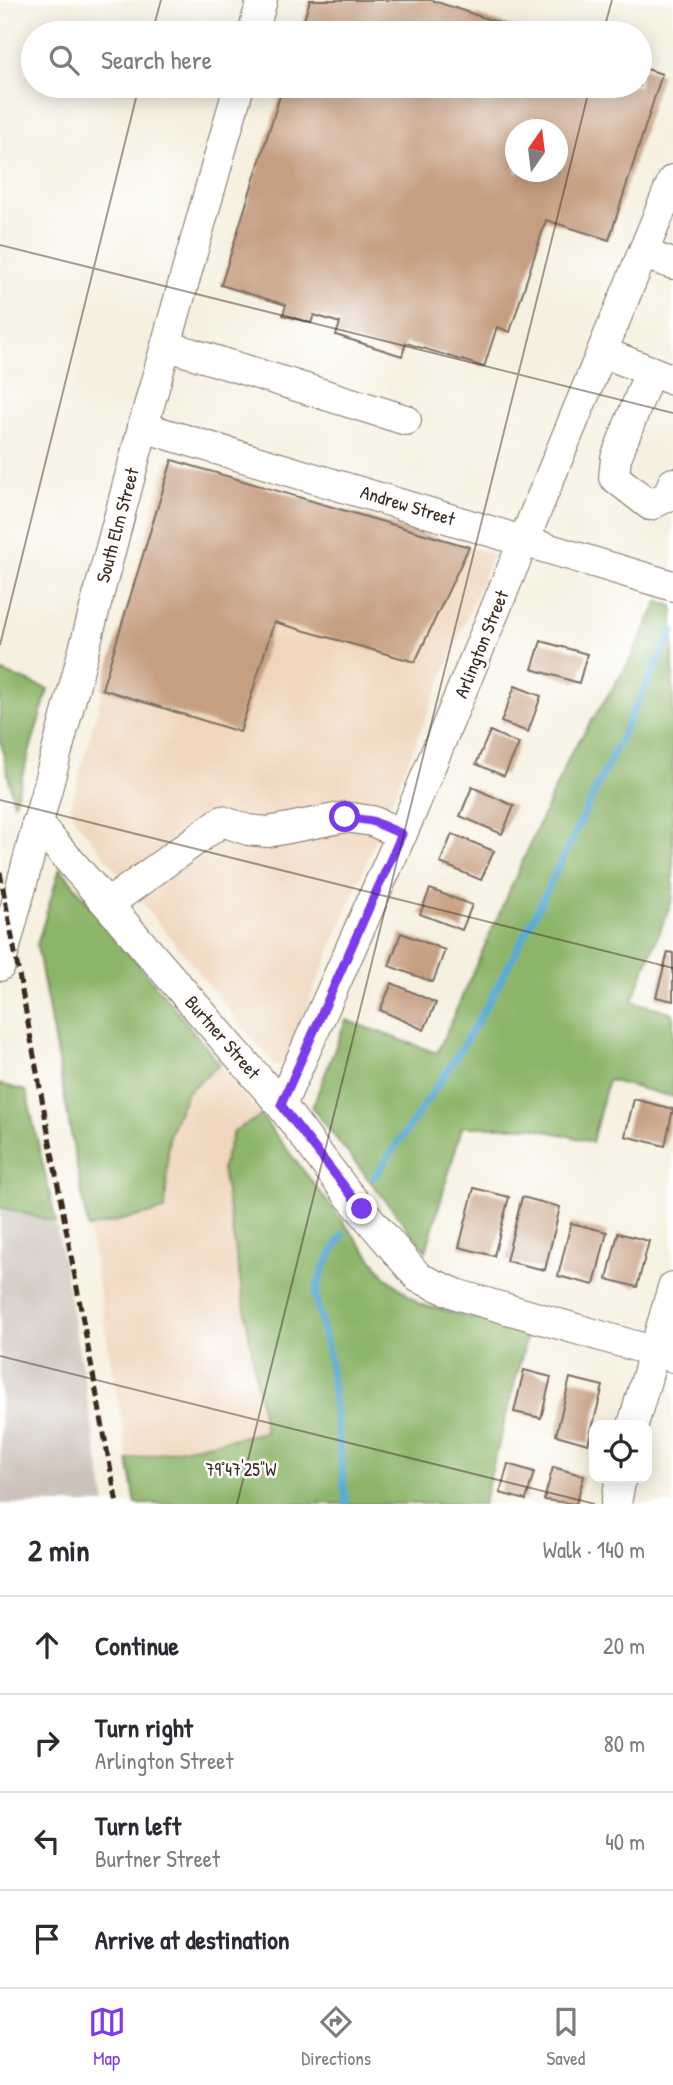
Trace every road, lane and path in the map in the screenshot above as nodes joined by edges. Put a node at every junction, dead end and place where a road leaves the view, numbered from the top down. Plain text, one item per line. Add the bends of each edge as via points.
1 (262, 0) edge
2 (256, 21) edge
3 (236, 98) edge
4 (673, 180) edge
5 (642, 254) junction
6 (673, 264) edge
7 (168, 346) junction
8 (602, 352) junction
9 (661, 375) edge
10 (405, 420) dead end
11 (143, 427) junction
12 (673, 483) edge
13 (524, 540) junction
14 (673, 586) edge
15 (37, 823) junction
16 (402, 834) junction
17 (108, 904) junction
18 (0, 965) edge
19 (281, 1105) junction
20 (673, 1287) edge
21 (664, 1354) edge
22 (635, 1420) edge
23 (620, 1483) edge
24 (616, 1504) edge

1 - 2 street
3 - 7 street, South Elm Street
4 - 5 street, Arlington Street
5 - 6 street
5 - 8 street, Arlington Street
7 - 10 street
7 - 11 street, South Elm Street
8 - 9 street
8 - 13 street, Arlington Street
9 - 12 street via 616,458 614,477 650,505 668,496
11 - 13 street, Andrew Street
11 - 15 street, South Elm Street
13 - 14 street, Andrew Street
13 - 16 street, Arlington Street
15 - 17 street, Burtner Street
15 - 18 street, South Elm Street
16 - 17 street via 372,821 345,817 268,832 222,821
16 - 19 street, Arlington Street
17 - 19 street, Burtner Street
19 - 21 street, Burtner Street via 419,1278 459,1295
20 - 21 street
21 - 22 street
23 - 24 street

